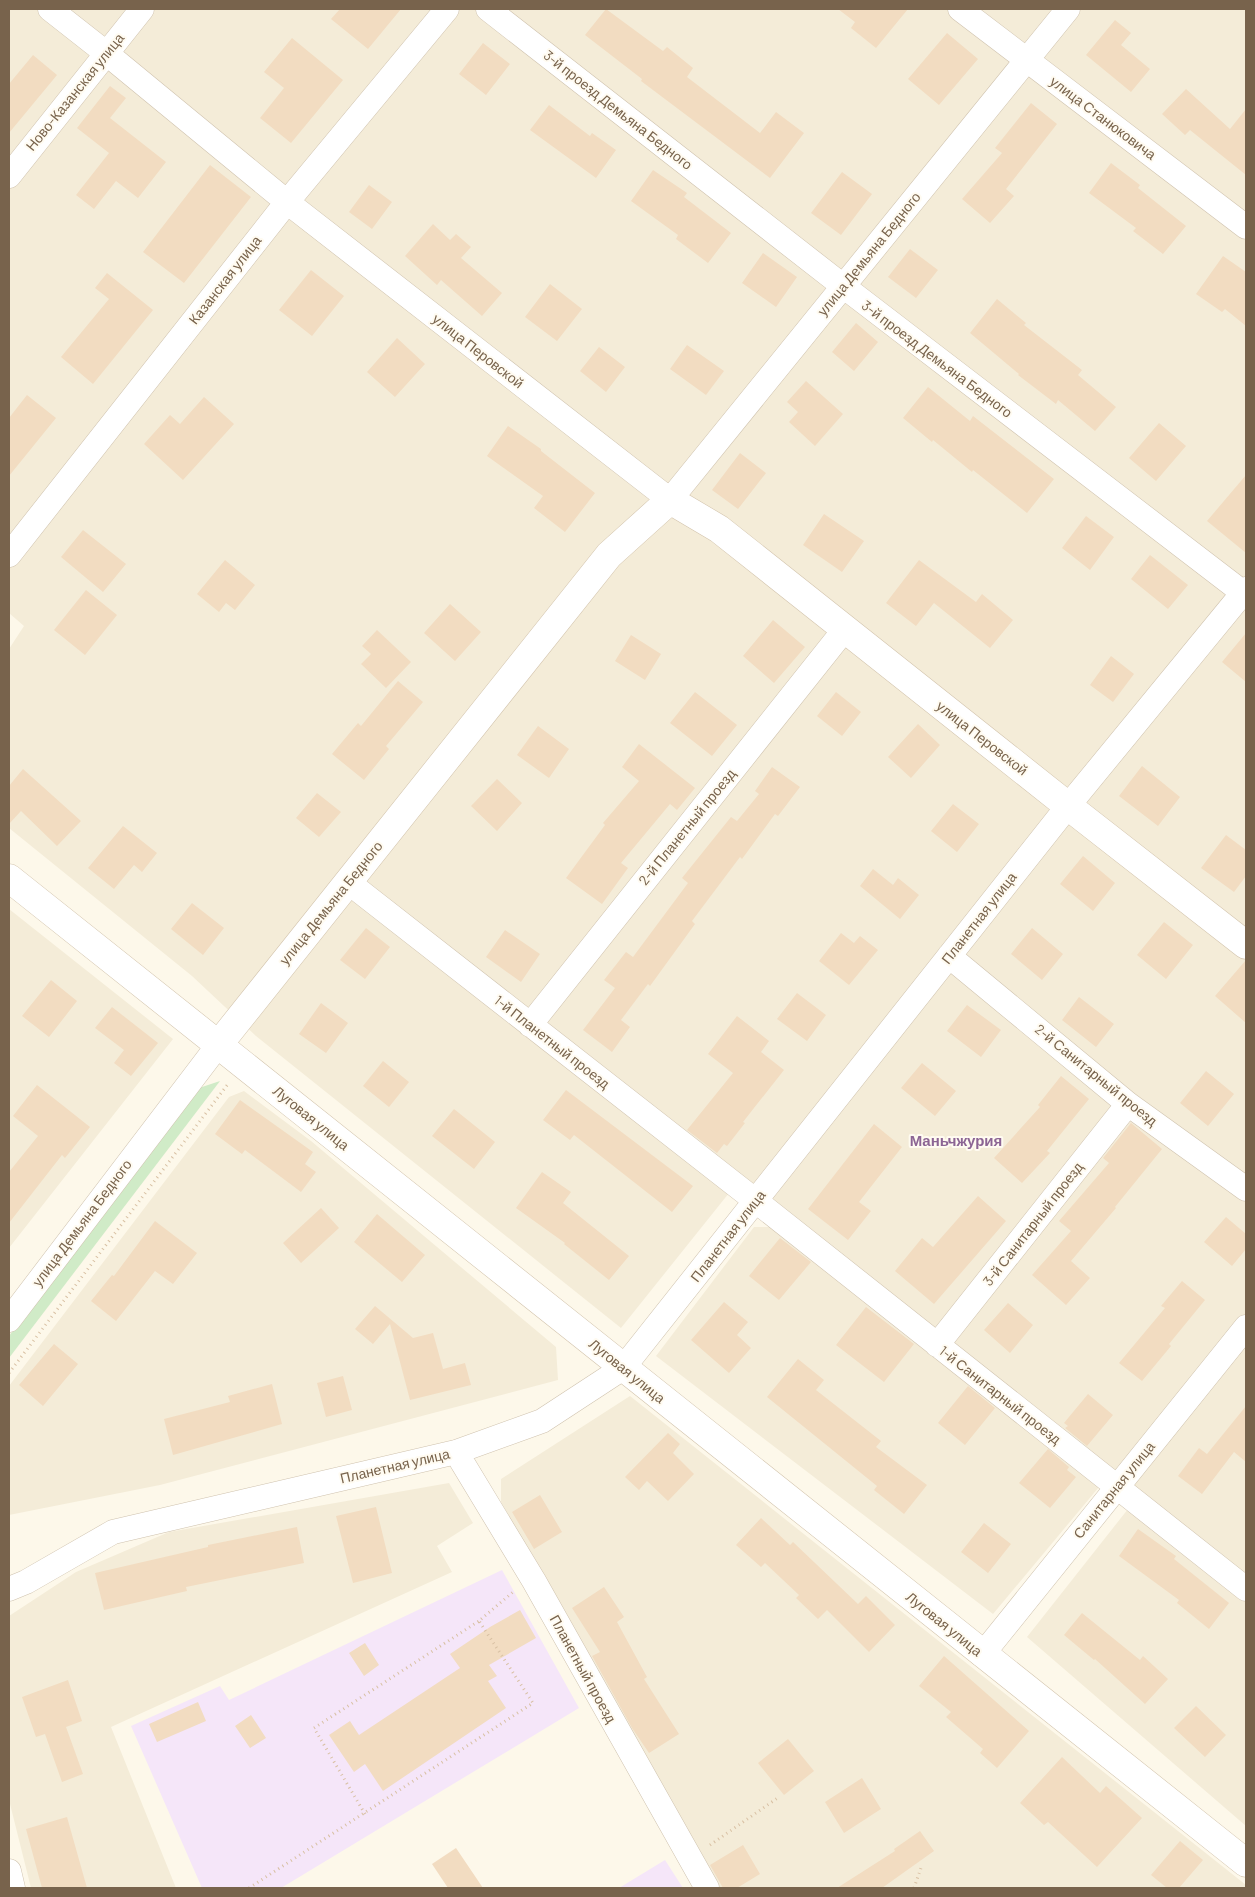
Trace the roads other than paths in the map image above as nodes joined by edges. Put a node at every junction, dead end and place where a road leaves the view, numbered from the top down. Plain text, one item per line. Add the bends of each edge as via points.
1 (50, 9) edge
2 (142, 9) edge
3 (447, 9) edge
4 (488, 9) edge
5 (960, 9) edge
6 (1068, 9) edge
7 (106, 53) junction
8 (1026, 60) junction
9 (9, 176) edge
10 (287, 202) junction
11 (1246, 227) edge
12 (843, 286) junction
13 (670, 500) junction
14 (9, 555) edge
15 (1245, 592) edge
16 (845, 629) junction
17 (1068, 806) junction
18 (9, 878) edge
19 (348, 882) junction
20 (1246, 945) edge
21 (949, 956) junction
22 (530, 1025) junction
23 (219, 1044) junction
24 (1128, 1104) junction
25 (1246, 1189) edge
26 (756, 1201) junction
27 (9, 1320) edge
28 (1246, 1327) edge
29 (937, 1346) junction
30 (624, 1368) junction
31 (456, 1452) junction
32 (1116, 1487) junction
33 (9, 1589) edge
34 (1246, 1589) edge
35 (982, 1655) junction
36 (1246, 1863) edge
37 (9, 1871) edge
38 (13, 1888) edge
39 (707, 1888) edge

1 - 7 street, улица Перовской
2 - 7 street, Ново-Казанская улица
3 - 10 street, Казанская улица
4 - 12 street, 3-й проезд Демьяна Бедного
5 - 8 street, улица Станюковича
6 - 8 street, улица Демьяна Бедного
7 - 9 street, Ново-Казанская улица
7 - 10 street, улица Перовской
8 - 11 street, улица Станюковича
8 - 12 street, улица Демьяна Бедного
10 - 13 street, улица Перовской
10 - 14 street, Казанская улица
12 - 13 street, улица Демьяна Бедного
12 - 15 street, 3-й проезд Демьяна Бедного
13 - 16 main road, улица Перовской via 719,529
13 - 19 main road, улица Демьяна Бедного via 609,555
15 - 17 street, Планетная улица
16 - 17 main road, улица Перовской
16 - 22 street, 2-й Планетный проезд
17 - 20 main road, улица Перовской
17 - 21 street, Планетная улица
18 - 23 main road, Луговая улица
19 - 22 street, 1-й Планетный проезд
19 - 23 main road, улица Демьяна Бедного
21 - 24 street, 2-й Санитарный проезд
21 - 26 street, Планетная улица
22 - 26 street, 1-й Планетный проезд
23 - 27 street, улица Демьяна Бедного
23 - 30 main road, Луговая улица
24 - 25 street, 2-й Санитарный проезд
24 - 29 street, 3-й Санитарный проезд
26 - 29 street, 1-й Санитарный проезд
26 - 30 street, Планетная улица
28 - 32 street, Санитарная улица
29 - 32 street, 1-й Санитарный проезд
30 - 31 street, Планетная улица via 542,1421
30 - 35 main road, Луговая улица
31 - 33 street, Планетная улица via 112,1532
31 - 39 street, Планетный проезд via 534,1581
32 - 34 street, 1-й Санитарный проезд
32 - 35 street, Санитарная улица
35 - 36 main road, Луговая улица
37 - 38 street

